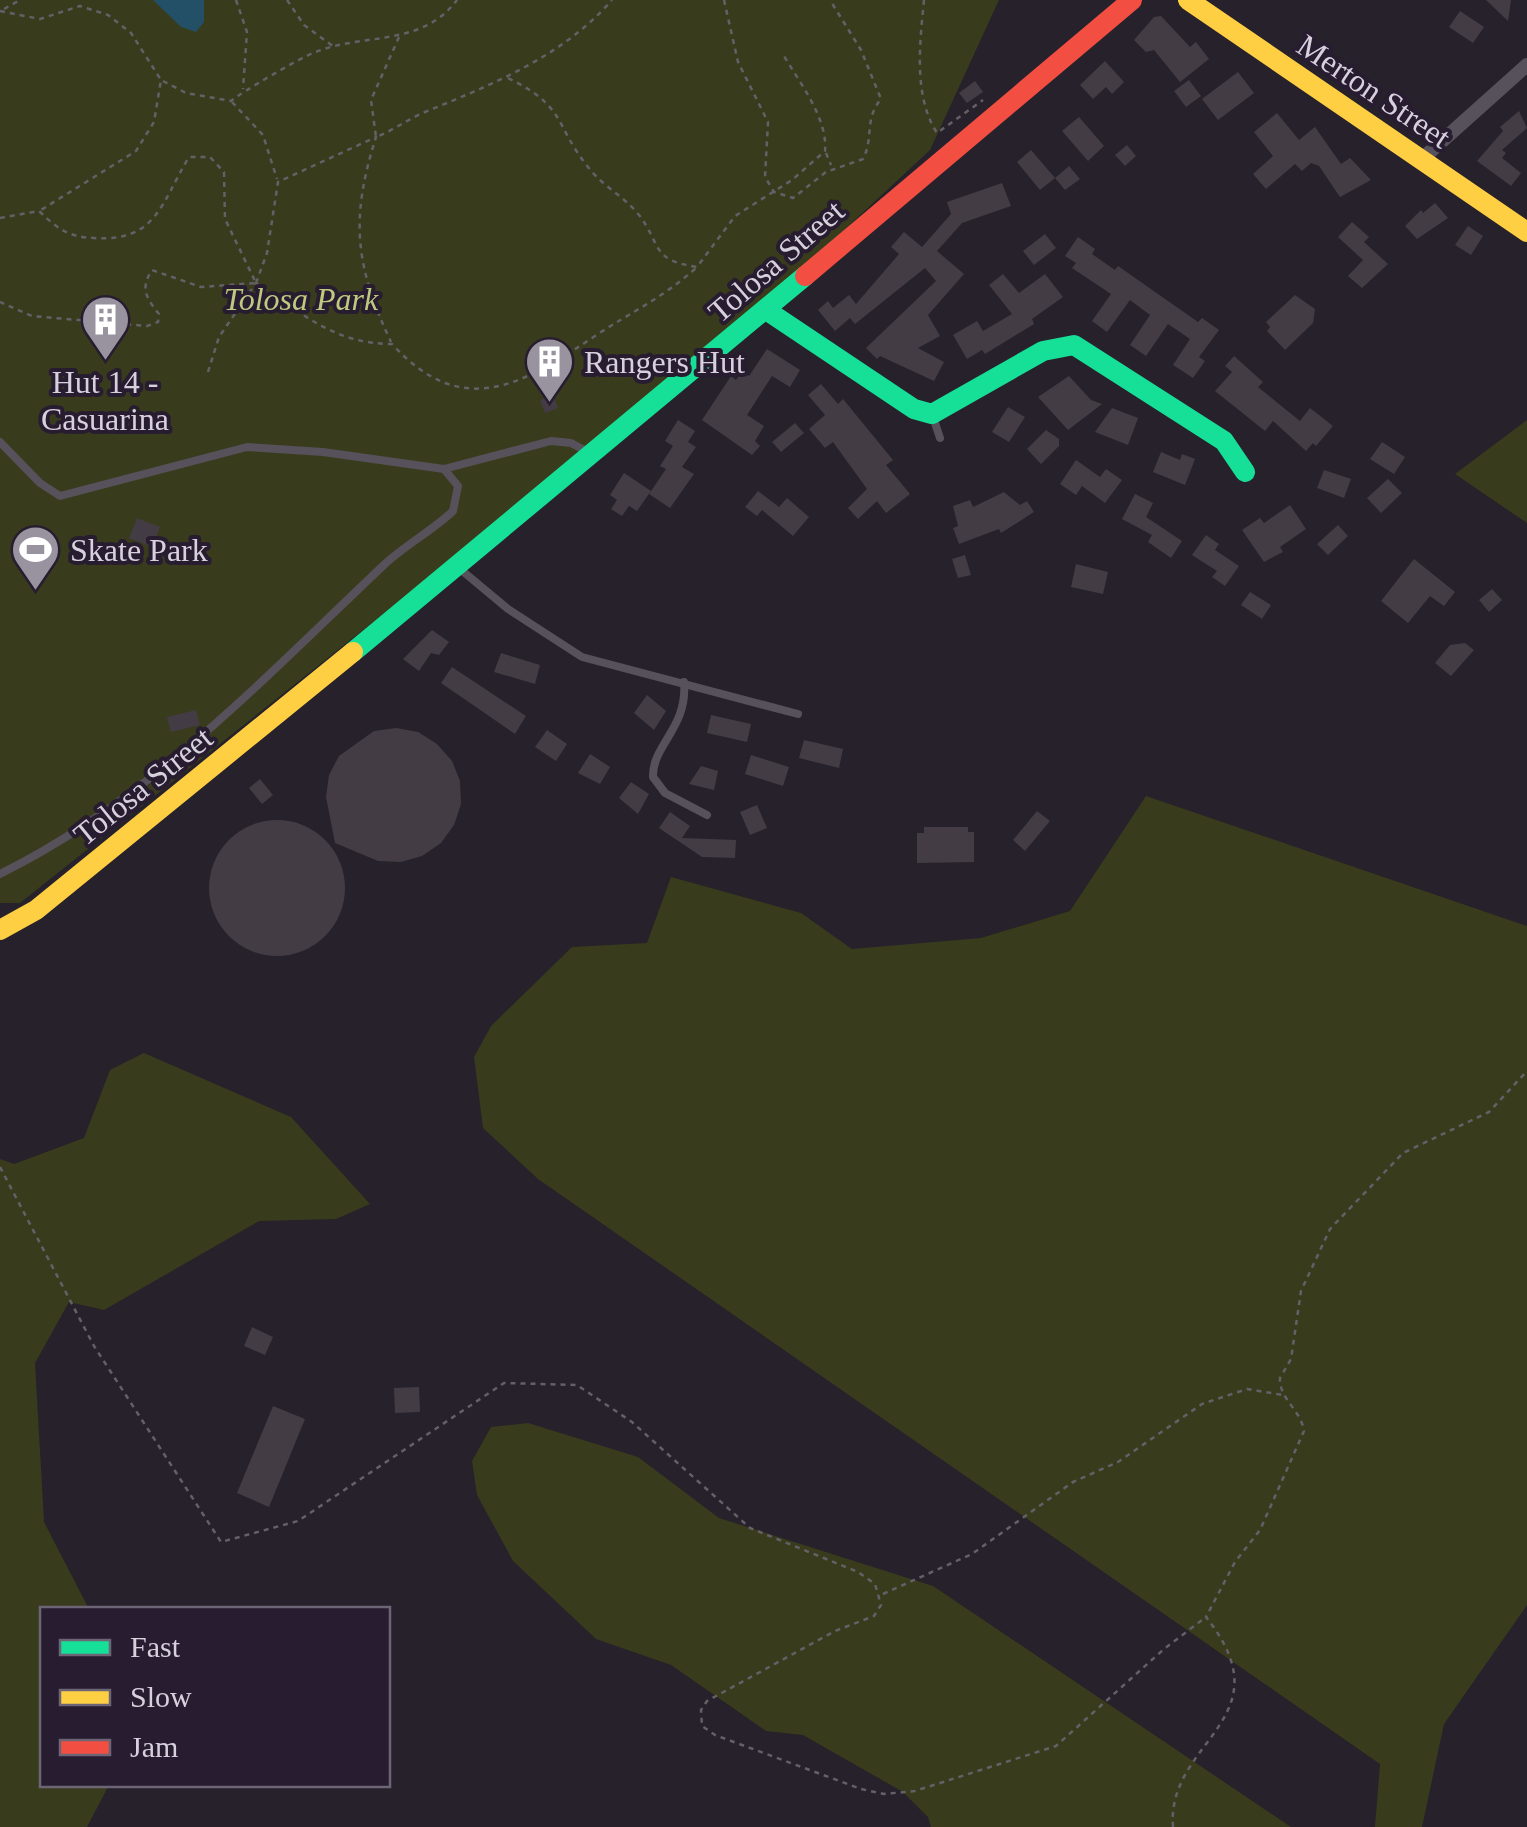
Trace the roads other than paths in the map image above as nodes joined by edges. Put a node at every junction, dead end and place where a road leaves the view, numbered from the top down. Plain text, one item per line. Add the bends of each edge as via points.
1 (1132, 0) edge
2 (1188, 0) edge
3 (1527, 65) edge
4 (1422, 159) junction
5 (1527, 232) edge
6 (766, 310) junction
7 (932, 414) junction
8 (940, 438) dead end
9 (0, 442) edge
10 (593, 457) junction
11 (444, 468) junction
12 (1245, 472) dead end
13 (457, 566) junction
14 (684, 682) junction
15 (798, 714) dead end
16 (708, 815) dead end
17 (0, 874) edge
18 (0, 930) edge

1 - 6 street, Tolosa Street
2 - 4 street, Merton Street
3 - 4 street
4 - 5 street, Merton Street
6 - 7 street via 914,409
6 - 10 street, Tolosa Street
7 - 8 lane
7 - 12 street via 1043,351 1074,346 1224,441
9 - 11 lane via 60,496 247,447
10 - 11 lane via 571,443 551,441
10 - 13 street, Tolosa Street
11 - 17 lane via 458,486 453,511 388,562 196,745 97,820
13 - 14 lane via 508,610 582,657
13 - 18 street, Tolosa Street via 36,910
14 - 15 lane
14 - 16 lane via 682,716 656,760 654,777 665,794

